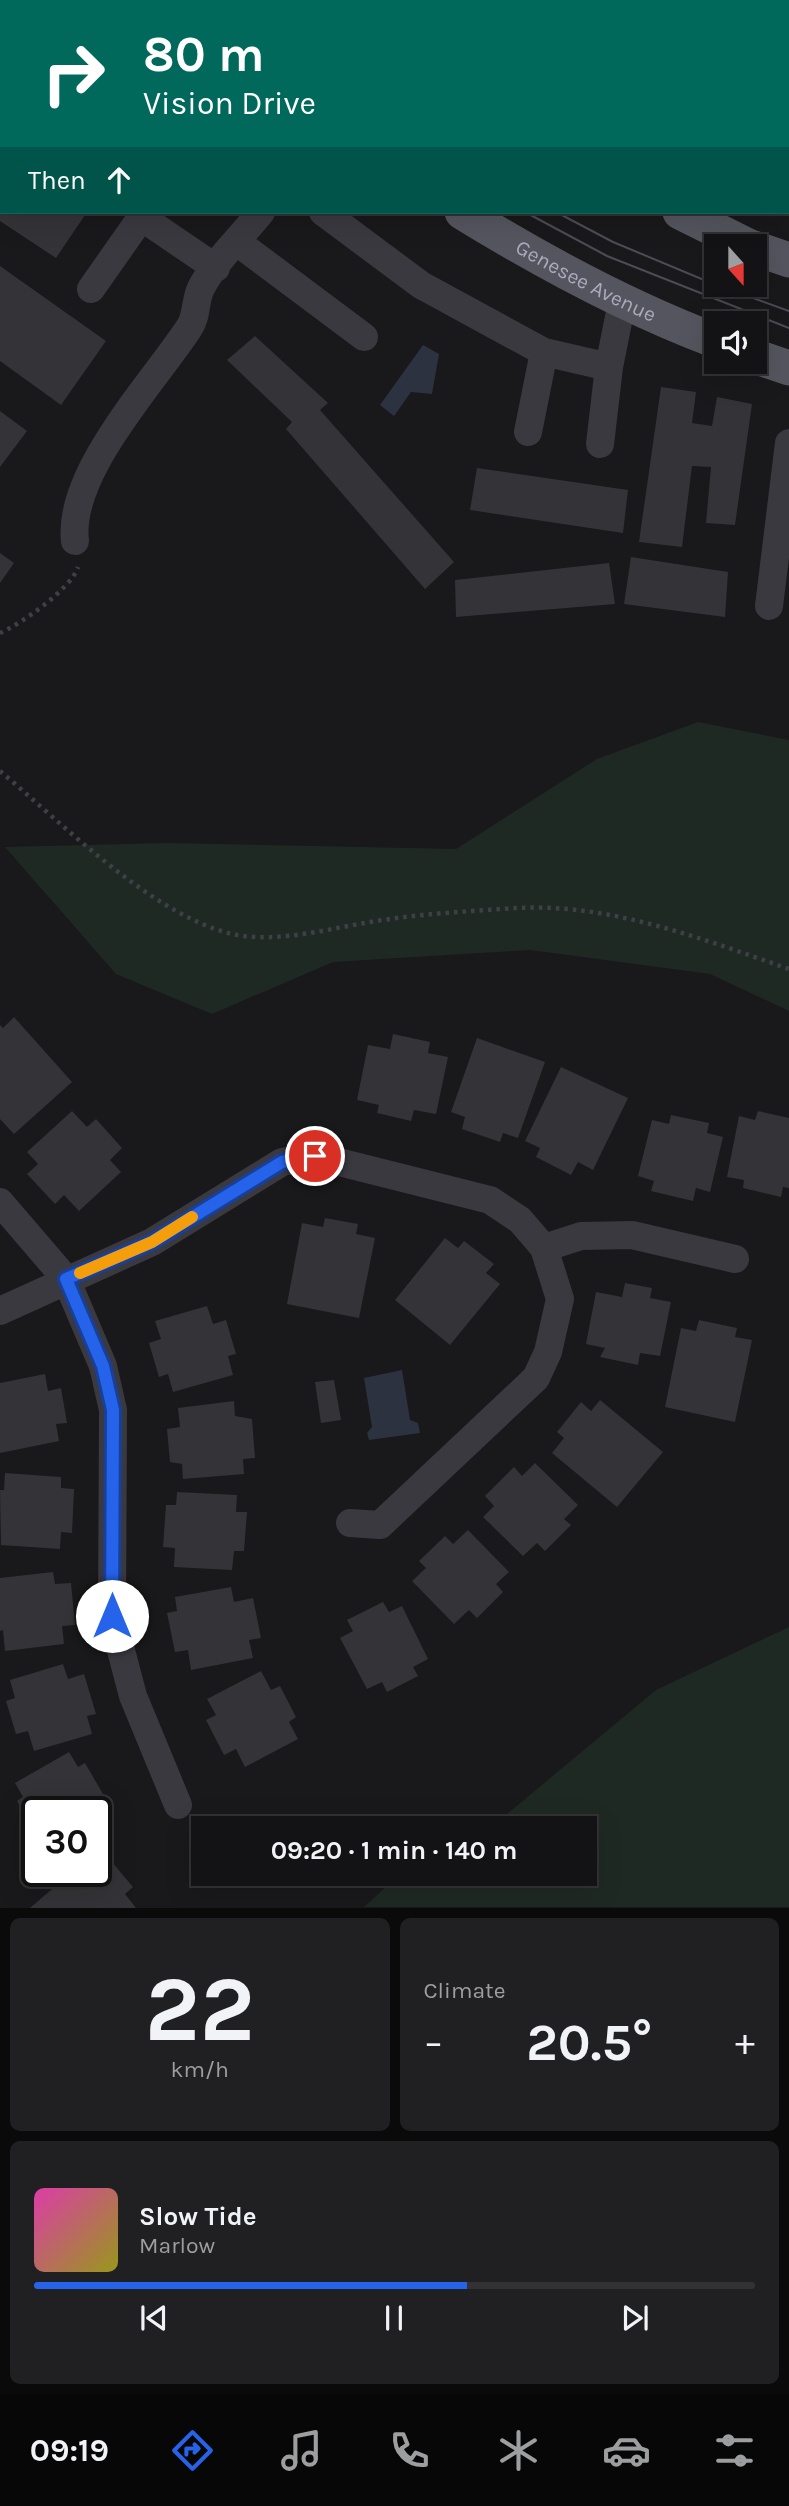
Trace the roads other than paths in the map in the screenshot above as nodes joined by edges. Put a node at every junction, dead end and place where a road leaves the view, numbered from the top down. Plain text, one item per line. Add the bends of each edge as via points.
1 (259, 214) edge
2 (326, 214) edge
3 (465, 214) edge
4 (684, 214) edge
5 (143, 215) edge
6 (724, 234) edge
7 (237, 242) junction
8 (767, 253) edge
9 (789, 260) edge
10 (216, 268) junction
11 (91, 289) dead end
12 (622, 302) junction
13 (704, 336) edge
14 (364, 337) dead end
15 (544, 352) junction
16 (767, 360) edge
17 (609, 367) junction
18 (789, 368) edge
19 (528, 432) dead end
20 (789, 443) edge
21 (600, 444) dead end
22 (75, 541) road end
23 (769, 606) dead end
24 (0, 1202) edge
25 (544, 1248) junction
26 (735, 1259) dead end
27 (66, 1279) junction
28 (0, 1311) edge
29 (350, 1523) dead end
30 (178, 1805) dead end

1 - 7 street
2 - 15 street via 421,285
3 - 12 main road, Genesee Avenue via 539,260
4 - 6 main road
5 - 10 street
5 - 11 street
7 - 10 street
7 - 14 street
8 - 9 main road
10 - 22 street via 201,288 191,326 122,421 86,483 73,529
12 - 13 main road, Genesee Avenue
12 - 17 street
15 - 17 street
15 - 19 street
16 - 18 main road
17 - 21 street
20 - 23 street
24 - 27 street
25 - 26 street via 581,1236 632,1235
25 - 27 street via 520,1220 490,1200 315,1156 282,1162 152,1242
25 - 29 street via 560,1299 548,1352 536,1378 380,1525
27 - 28 street
27 - 30 street via 103,1366 113,1410 112,1616 133,1696

